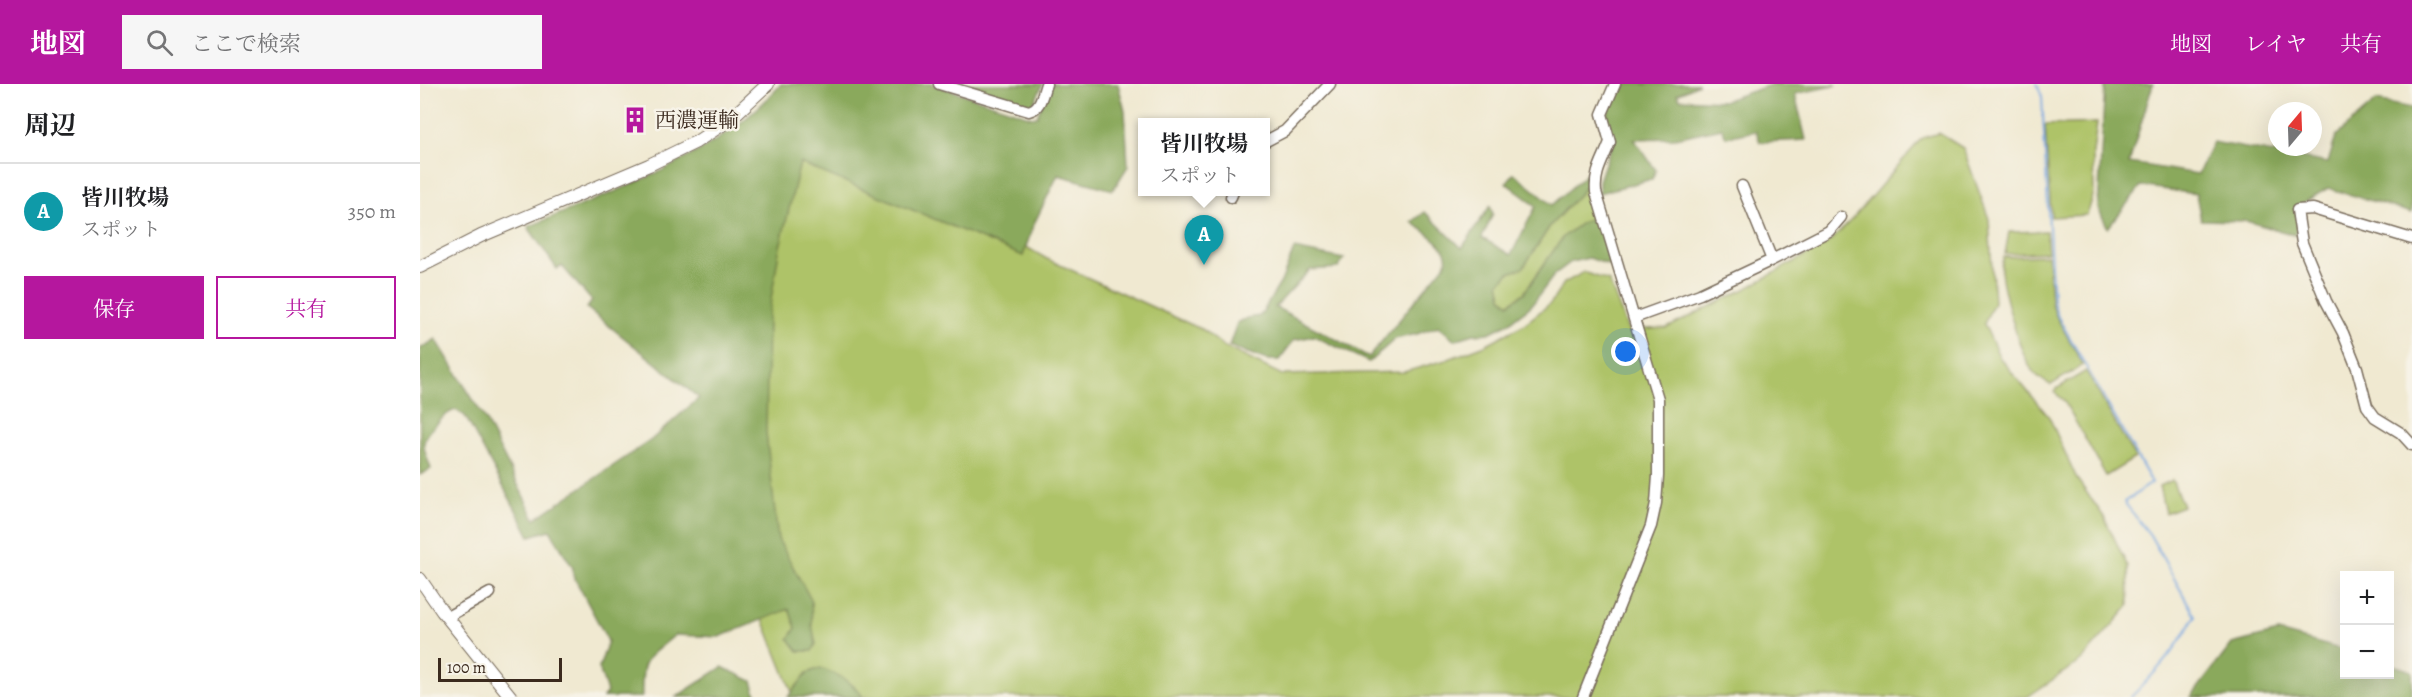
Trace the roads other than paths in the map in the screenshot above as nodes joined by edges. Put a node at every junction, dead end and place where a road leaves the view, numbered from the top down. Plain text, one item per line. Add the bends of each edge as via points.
1 (768, 84) edge
2 (939, 84) edge
3 (1046, 84) edge
4 (1330, 84) edge
5 (1614, 84) edge
6 (1270, 138) edge
7 (1742, 186) dead end
8 (1841, 217) dead end
9 (2412, 239) edge
10 (1772, 260) junction
11 (420, 267) edge
12 (1634, 318) junction
13 (2412, 445) edge
14 (420, 579) edge
15 (490, 593) dead end
16 (447, 617) junction
17 (511, 697) edge
18 (1583, 697) edge

1 - 11 street via 728,121 696,142 481,236
2 - 3 street via 1029,111 1036,108
4 - 6 street via 1291,125
5 - 12 street via 1602,114 1610,142 1595,180 1596,192
7 - 10 street
8 - 10 street via 1829,231
9 - 13 street via 2313,209 2298,210 2301,243 2343,333 2367,406 2375,417
10 - 12 street via 1700,294
12 - 18 street via 1658,399 1656,503 1651,526
14 - 16 street
15 - 16 street
16 - 17 street

